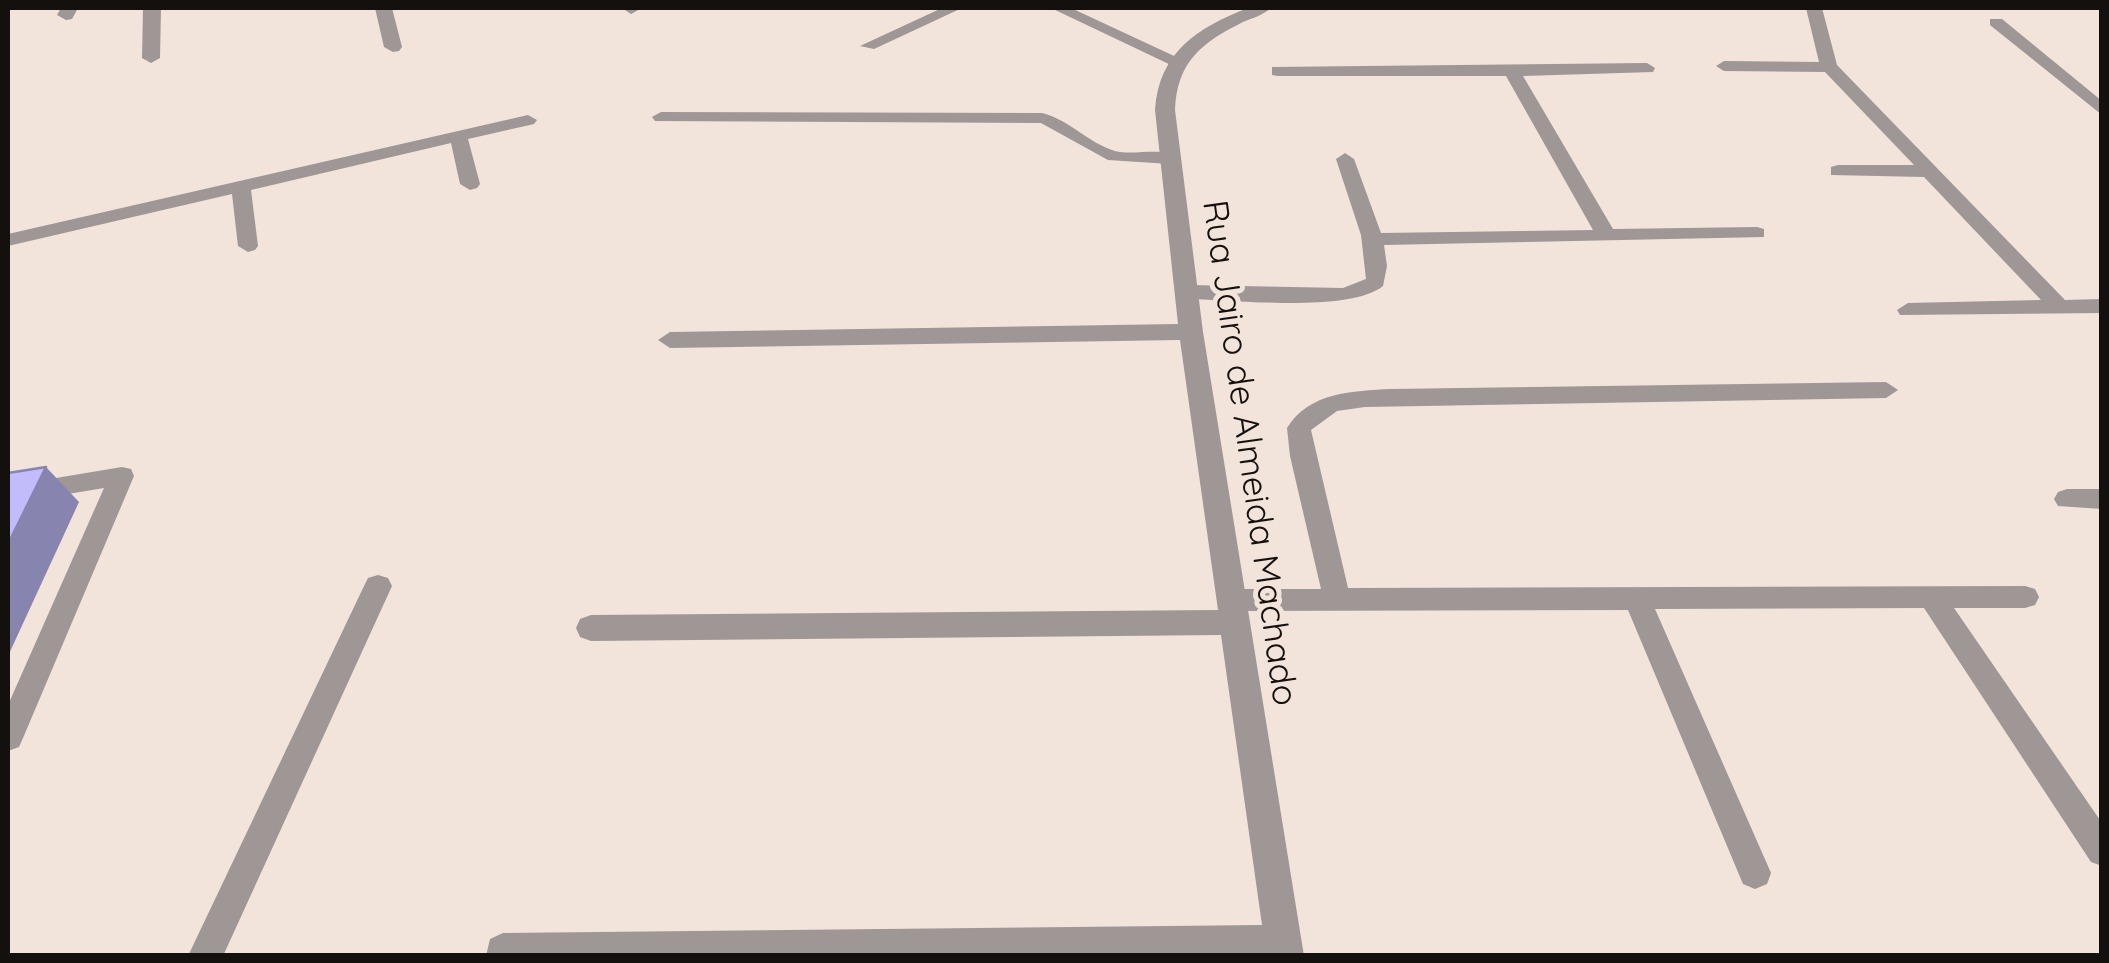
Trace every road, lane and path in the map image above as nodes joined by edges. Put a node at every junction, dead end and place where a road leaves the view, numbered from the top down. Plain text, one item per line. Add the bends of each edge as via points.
1 (152, 8) edge
2 (383, 8) edge
3 (954, 8) edge
4 (1060, 8) edge
5 (1262, 8) edge
6 (1814, 8) edge
7 (1996, 22) dead end
8 (868, 46) dead end
9 (393, 47) dead end
10 (152, 58) dead end
11 (1179, 62) junction
12 (1724, 66) dead end
13 (1830, 67) junction
14 (1648, 68) dead end
15 (1278, 71) dead end
16 (1512, 71) junction
17 (2102, 110) edge
18 (661, 116) dead end
19 (528, 120) dead end
20 (458, 136) junction
21 (1170, 158) junction
22 (1344, 159) dead end
23 (1838, 171) dead end
24 (1930, 171) junction
25 (242, 184) junction
26 (470, 184) dead end
27 (1758, 234) dead end
28 (1606, 235) junction
29 (8, 240) edge
30 (1372, 240) junction
31 (248, 246) dead end
32 (1188, 292) junction
33 (2059, 306) junction
34 (2102, 306) edge
35 (1908, 310) dead end
36 (1191, 332) junction
37 (670, 340) dead end
38 (1886, 390) dead end
39 (8, 495) edge
40 (2067, 499) dead end
41 (2102, 499) edge
42 (378, 586) dead end
43 (1636, 597) junction
44 (2025, 597) dead end
45 (1934, 599) junction
46 (1338, 600) junction
47 (1233, 611) junction
48 (592, 628) dead end
49 (8, 738) edge
50 (2102, 850) edge
51 (1754, 873) dead end
52 (1284, 950) edge
53 (503, 952) dead end
54 (205, 956) edge

1 - 10 street
2 - 9 street
3 - 8 lane
4 - 11 lane
5 - 11 street via 1243,14
6 - 13 lane via 1819,50
7 - 17 lane
11 - 21 street, Rua Jairo de Almeida Machado via 1168,78 1165,110
12 - 13 lane
13 - 24 lane
14 - 16 lane
15 - 16 lane
16 - 28 lane
18 - 21 lane via 1042,118 1110,155
19 - 20 lane
20 - 25 lane
20 - 26 lane
21 - 32 street, Rua Jairo de Almeida Machado
22 - 30 lane
23 - 24 lane
24 - 33 lane
25 - 29 lane
25 - 31 lane
27 - 28 lane
28 - 30 lane
30 - 32 lane via 1378,266 1366,290
32 - 36 street, Rua Jairo de Almeida Machado
33 - 34 lane
33 - 35 lane
36 - 37 street
36 - 47 street, Rua Jairo de Almeida Machado
38 - 46 lane via 1391,396 1326,404 1299,428
39 - 49 lane via 122,476
40 - 41 lane
42 - 54 lane
43 - 45 lane
43 - 46 lane
43 - 51 lane
44 - 45 lane
45 - 50 lane
46 - 47 lane
47 - 48 street
47 - 52 street, Rua Jairo de Almeida Machado
52 - 53 street

